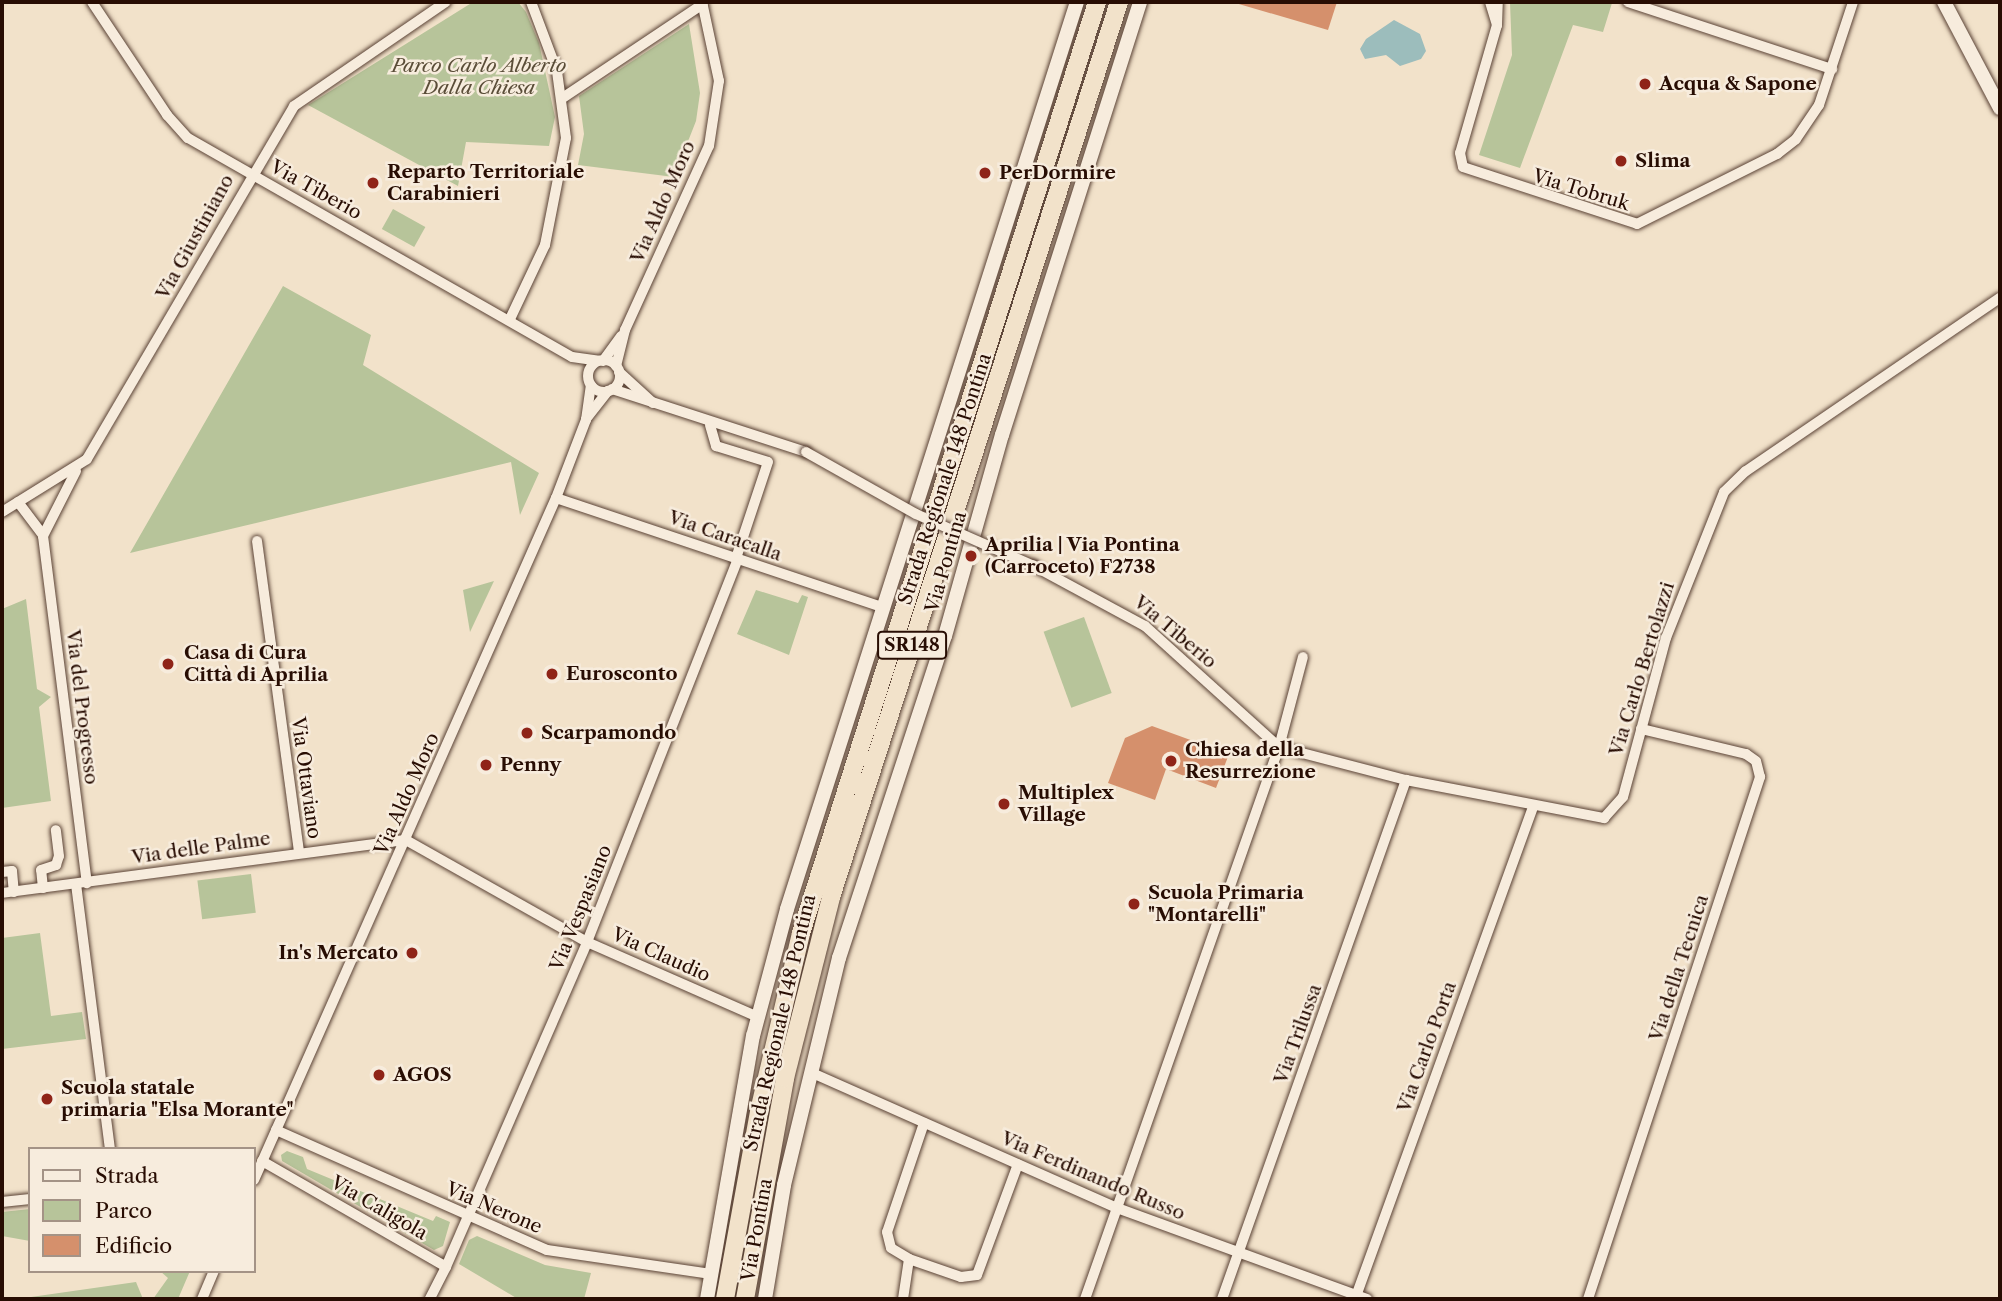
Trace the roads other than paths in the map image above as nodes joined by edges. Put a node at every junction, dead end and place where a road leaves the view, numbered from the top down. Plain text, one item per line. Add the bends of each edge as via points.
1 (92, 2) edge
2 (446, 2) edge
3 (531, 2) edge
4 (1077, 2) edge
5 (1097, 2) edge
6 (1121, 2) edge
7 (1140, 2) edge
8 (1490, 2) edge
9 (1498, 2) edge
10 (1628, 2) edge
11 (1853, 2) edge
12 (1944, 2) edge
13 (703, 3) edge
14 (1497, 25) junction
15 (1832, 69) junction
16 (564, 97) junction
17 (2000, 108) edge
18 (250, 173) junction
19 (2000, 298) edge
20 (510, 319) junction
21 (625, 330) junction
22 (572, 357) junction
23 (601, 361) junction
24 (617, 369) junction
25 (589, 381) junction
26 (610, 390) junction
27 (659, 408) junction
28 (586, 419) junction
29 (710, 425) junction
30 (77, 469) junction
31 (556, 498) junction
32 (18, 502) junction
33 (2, 512) edge
34 (43, 536) junction
35 (257, 541) dead end
36 (737, 559) junction
37 (884, 608) junction
38 (1303, 657) dead end
39 (1641, 729) junction
40 (1279, 747) junction
41 (1406, 780) junction
42 (1533, 807) junction
43 (56, 830) dead end
44 (406, 840) junction
45 (299, 852) junction
46 (2, 873) edge
47 (81, 883) junction
48 (43, 888) junction
49 (14, 892) junction
50 (2, 893) edge
51 (587, 942) junction
52 (758, 1017) junction
53 (810, 1072) junction
54 (924, 1123) junction
55 (276, 1130) junction
56 (110, 1147) edge
57 (1017, 1164) junction
58 (257, 1170) edge
59 (28, 1199) edge
60 (2, 1202) edge
61 (1116, 1208) junction
62 (470, 1217) junction
63 (1238, 1252) junction
64 (909, 1259) junction
65 (446, 1267) junction
66 (213, 1273) edge
67 (711, 1274) junction
68 (1356, 1297) edge
69 (202, 1299) edge
70 (430, 1299) edge
71 (707, 1299) edge
72 (725, 1299) edge
73 (744, 1299) edge
74 (765, 1299) edge
75 (903, 1299) edge
76 (1085, 1299) edge
77 (1222, 1299) edge
78 (1367, 1299) edge
79 (1588, 1299) edge

1 - 18 street, Via Tiberio via 177,128
2 - 18 street, Via Giustiniano via 304,96
3 - 16 street
4 - 37 street, Via Pontina
5 - 72 highway, Strada Regionale 148 Pontina / SR148 via 801,933 758,1111
6 - 73 highway, Strada Regionale 148 Pontina / SR148 via 824,923 785,1078
7 - 53 street, Via Pontina via 1002,435 945,636 839,958
8 - 14 street
9 - 14 street, Via Tobruk
10 - 15 street
11 - 15 street, Via Tobruk
12 - 17 street
13 - 16 street
13 - 21 street, Via Aldo Moro via 719,81 709,146
14 - 15 street, Via Tobruk via 1460,153 1462,167 1626,224 1651,221 1786,148 1813,117
16 - 20 street via 564,161 550,229
18 - 20 street, Via Tiberio
18 - 30 street, Via Giustiniano via 122,403
19 - 39 street, Via Carlo Bertolazzi via 1746,471 1724,492 1666,638
20 - 22 street, Via Tiberio
21 - 23 street, Via Aldo Moro
21 - 24 street, Via Aldo Moro
22 - 23 street, Via Tiberio
22 - 25 street, Via Tiberio
23 - 24 street
23 - 25 street, Via Aldo Moro
24 - 26 street, Via Aldo Moro
24 - 27 street
25 - 26 street
25 - 28 street, Via Aldo Moro
26 - 27 street
26 - 28 street, Via Aldo Moro
27 - 29 street
28 - 31 street, Via Aldo Moro
29 - 36 street, Via Vespasiano via 716,446 768,462
29 - 40 street, Via Tiberio, bridge via 806,452 916,514 1034,566 1145,626
30 - 32 street, Via Giustiniano
30 - 34 street
31 - 36 street, Via Caracalla
31 - 44 street, Via Aldo Moro
32 - 33 street, Via Giustiniano
32 - 34 street, Via del Progresso
34 - 47 street, Via del Progresso
35 - 45 street, Via Ottaviano
36 - 37 street, Via Caracalla
36 - 51 street, Via Vespasiano
37 - 52 street, Via Pontina
38 - 40 street
39 - 42 street, Via Carlo Bertolazzi via 1623,797 1607,817
39 - 79 street, Via della Tecnica via 1746,754 1756,761 1760,777
40 - 41 street, Via Carlo Bertolazzi
40 - 61 street
41 - 42 street, Via Carlo Bertolazzi
41 - 63 street, Via Trilussa
42 - 68 street, Via Carlo Porta
43 - 48 street via 59,856 56,865 41,870
44 - 45 street, Via delle Palme
44 - 51 street, Via Claudio
44 - 55 street, Via Aldo Moro
45 - 47 street, Via delle Palme
46 - 49 street via 12,871
47 - 48 street, Via delle Palme
47 - 56 street, Via del Progresso
48 - 49 street, Via delle Palme
49 - 50 street, Via delle Palme
51 - 52 street, Via Claudio
51 - 62 street, Via Vespasiano
52 - 67 street, Via Pontina
53 - 54 street, Via Ferdinando Russo
53 - 74 street, Via Pontina
54 - 57 street, Via Ferdinando Russo
54 - 64 street via 887,1229 889,1244
55 - 58 street, Via Aldo Moro
55 - 62 street, Via Nerone
57 - 61 street, Via Ferdinando Russo
57 - 64 street via 982,1267 974,1276
58 - 65 street, Via Caligola
59 - 60 street
61 - 63 street, Via Ferdinando Russo
61 - 76 street
62 - 65 street, Via Vespasiano
62 - 67 street, Via Nerone via 547,1250
63 - 68 street, Via Ferdinando Russo
63 - 77 street, Via Trilussa
64 - 75 street
65 - 70 street
66 - 69 street
67 - 71 street, Via Pontina
68 - 78 street, Via Ferdinando Russo

